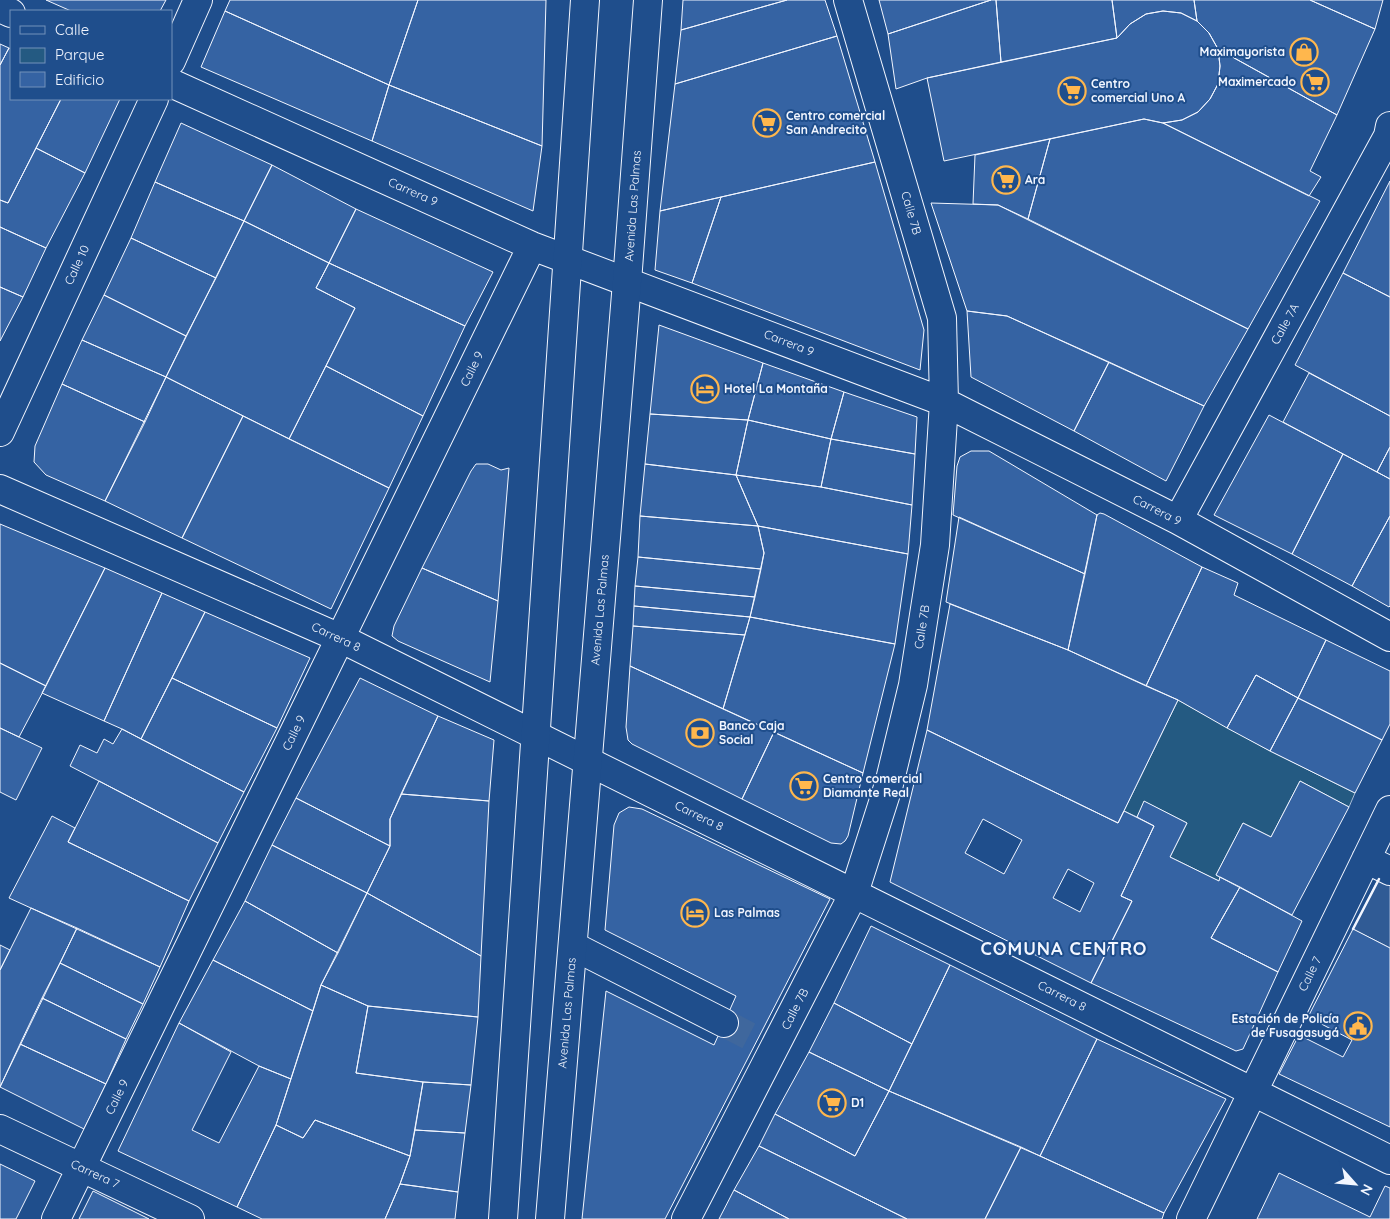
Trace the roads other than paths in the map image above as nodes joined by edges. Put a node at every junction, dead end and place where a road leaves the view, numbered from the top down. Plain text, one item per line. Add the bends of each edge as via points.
1 (198, 0) edge
2 (585, 0) edge
3 (648, 0) edge
4 (848, 0) edge
5 (172, 59) edge
6 (172, 83) edge
7 (154, 100) edge
8 (1389, 133) edge
9 (532, 246) junction
10 (567, 260) junction
11 (627, 282) junction
12 (944, 402) junction
13 (0, 432) edge
14 (0, 489) edge
15 (1178, 520) junction
16 (1390, 637) edge
17 (340, 638) junction
18 (535, 734) junction
19 (587, 761) junction
20 (1390, 810) edge
21 (1366, 859) junction
22 (1390, 870) edge
23 (854, 893) junction
24 (573, 946) junction
25 (724, 1023) tunnel mouth
26 (1252, 1091) junction
27 (0, 1129) edge
28 (1390, 1160) edge
29 (82, 1168) junction
30 (56, 1219) edge
31 (190, 1219) edge
32 (503, 1219) edge
33 (550, 1219) edge
34 (686, 1219) edge
35 (1190, 1219) edge

1 - 5 street
2 - 10 street
3 - 11 street, Avenida Las Palmas
4 - 12 street, Calle 7B via 942,318
6 - 9 street, Carrera 9
7 - 13 street, Calle 10
8 - 15 street, Calle 7A
9 - 10 street, Carrera 9
9 - 17 street, Calle 9
10 - 11 street, Carrera 9
10 - 18 street
11 - 12 street, Carrera 9
11 - 19 street, Avenida Las Palmas
12 - 15 street, Carrera 9
12 - 23 street, Calle 7B via 935,545 912,685 889,784
14 - 17 street, Carrera 8
15 - 16 street, Carrera 9
17 - 18 street, Carrera 8
17 - 29 street, Calle 9
18 - 19 street, Carrera 8
18 - 32 street
19 - 23 street, Carrera 8
19 - 24 street, Avenida Las Palmas
20 - 21 street, Calle 7
21 - 22 street
21 - 26 street, Calle 7
23 - 26 street, Carrera 8
23 - 34 street, Calle 7B via 766,1045
24 - 25 street
24 - 33 street, Avenida Las Palmas
26 - 28 street, Carrera 8
26 - 35 street, Calle 7
27 - 29 street, Carrera 7
29 - 30 street, Calle 9
29 - 31 street, Carrera 7

